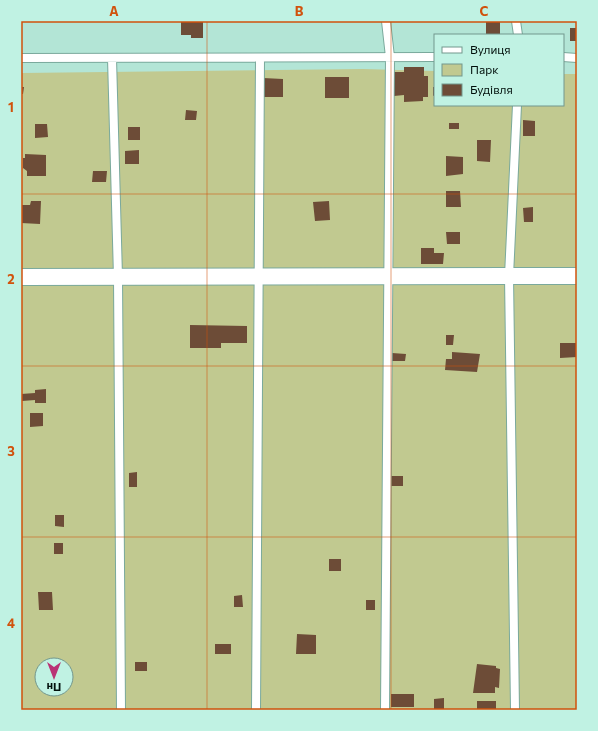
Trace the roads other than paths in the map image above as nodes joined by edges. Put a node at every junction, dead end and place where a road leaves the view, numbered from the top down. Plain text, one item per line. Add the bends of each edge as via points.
1 (386, 21) edge
2 (516, 21) edge
3 (518, 34) edge
4 (390, 57) junction
5 (434, 57) edge
6 (564, 57) edge
7 (21, 58) edge
8 (112, 58) junction
9 (260, 58) junction
10 (577, 58) edge
11 (517, 106) edge
12 (258, 276) junction
13 (389, 276) junction
14 (508, 276) junction
15 (577, 276) edge
16 (21, 277) edge
17 (118, 277) junction
18 (121, 710) edge
19 (256, 710) edge
20 (385, 710) edge
21 (515, 710) edge

1 - 4 lane
2 - 3 lane
4 - 5 lane
4 - 9 lane
4 - 13 lane
6 - 10 lane
7 - 8 lane
8 - 9 lane
8 - 17 lane
9 - 12 lane
11 - 14 lane
12 - 13 street
12 - 17 street
12 - 19 lane
13 - 14 street
13 - 20 lane
14 - 15 street
14 - 21 lane
16 - 17 street
17 - 18 lane

